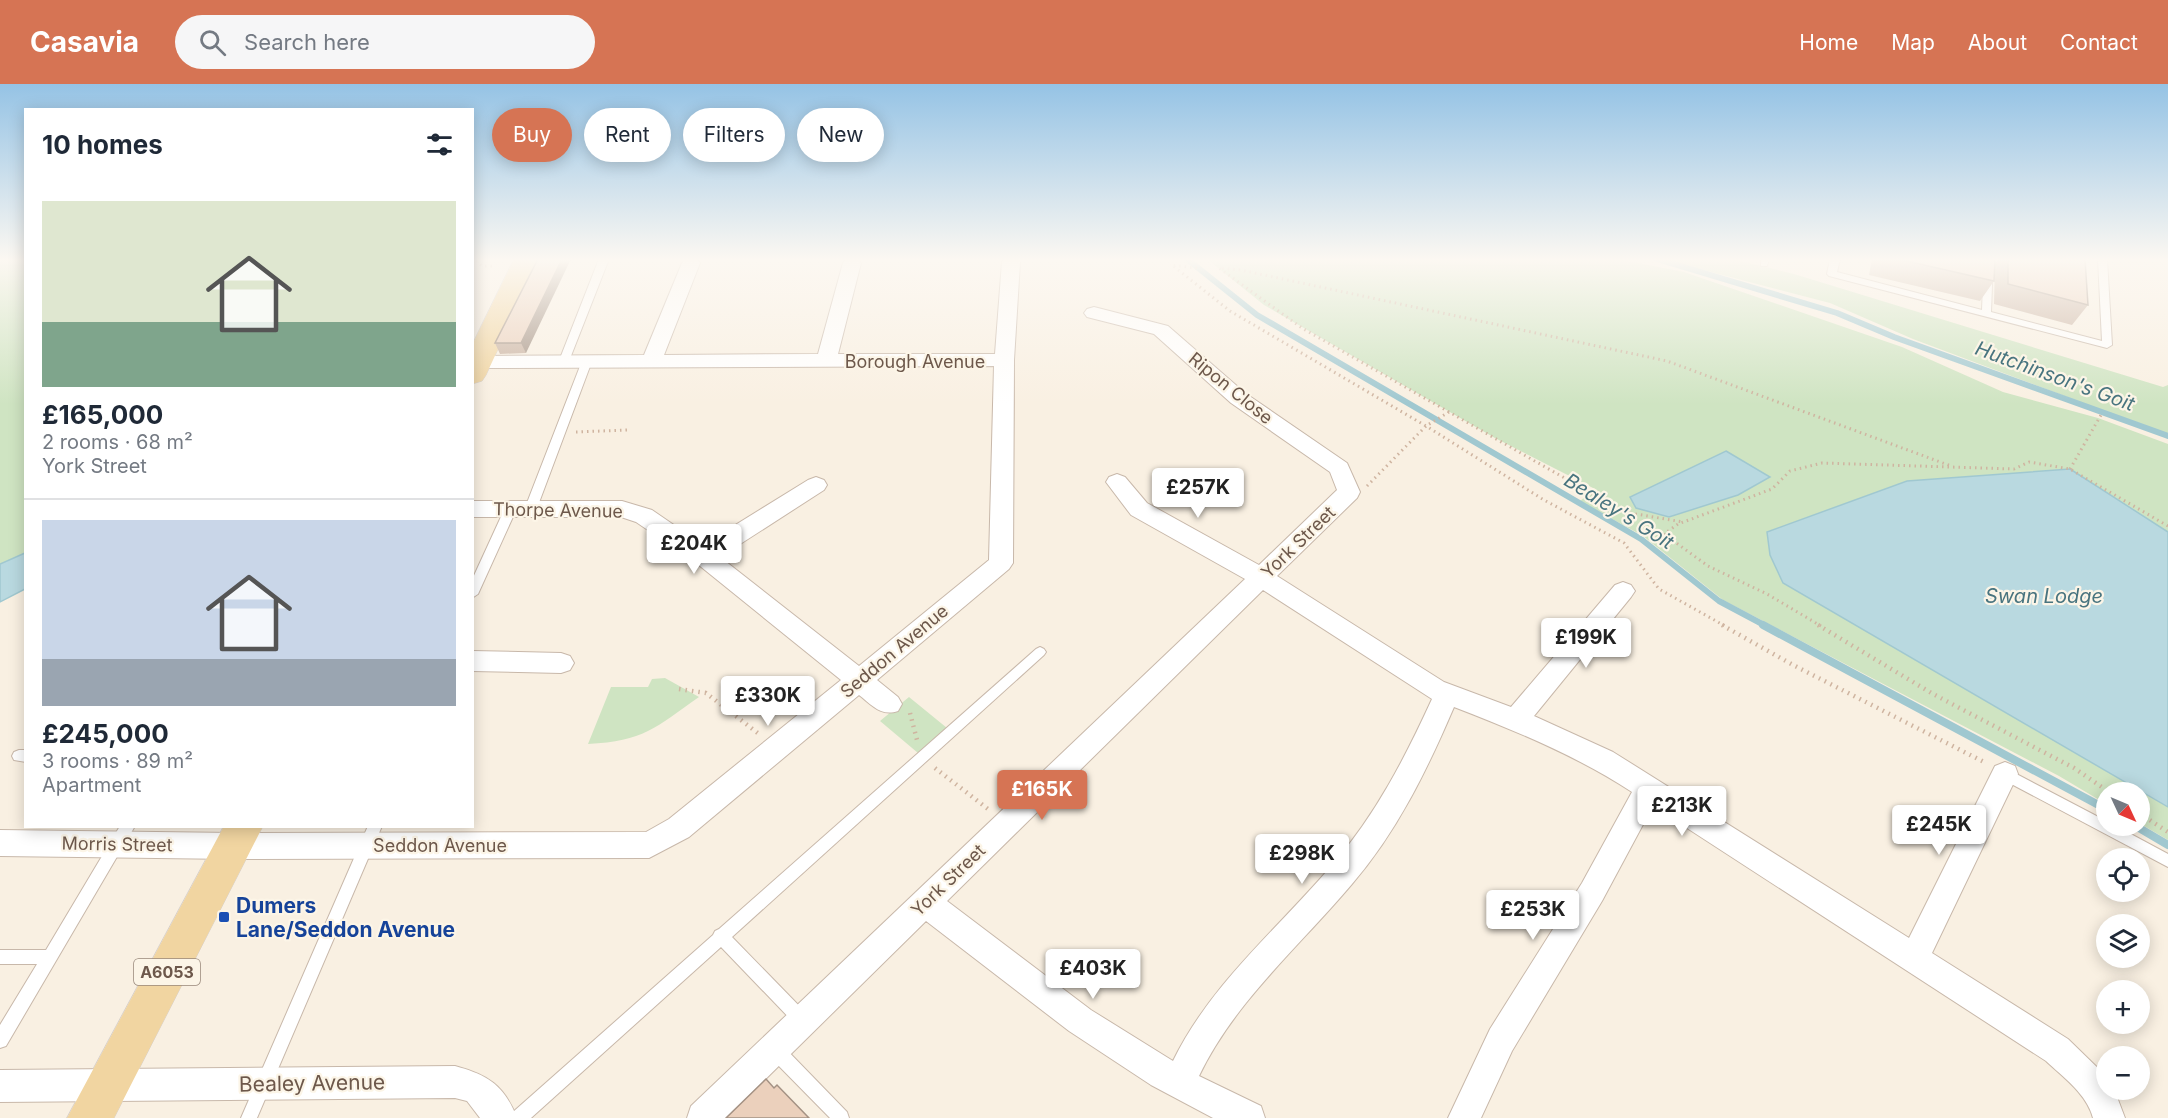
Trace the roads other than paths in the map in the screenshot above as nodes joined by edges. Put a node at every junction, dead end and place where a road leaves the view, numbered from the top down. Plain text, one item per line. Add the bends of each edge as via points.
1 (504, 307) edge
2 (585, 307) edge
3 (673, 307) edge
4 (840, 307) edge
5 (1008, 307) edge
6 (1957, 307) edge
7 (1986, 307) edge
8 (2105, 307) edge
9 (1095, 313) dead end
10 (1986, 315) junction
11 (1004, 360) junction
12 (564, 361) junction
13 (587, 361) junction
14 (651, 361) junction
15 (825, 361) junction
16 (476, 368) edge
17 (1117, 482) dead end
18 (816, 485) dead end
19 (1349, 492) joint
20 (521, 508) junction
21 (474, 509) edge
22 (703, 556) junction
23 (1261, 577) junction
24 (474, 590) edge
25 (1623, 591) dead end
26 (1040, 652) dead end
27 (474, 661) edge
28 (561, 663) dead end
29 (858, 681) junction
30 (1447, 694) junction
31 (889, 704) dead end
32 (1516, 720) junction
33 (2005, 774) joint
34 (1649, 788) junction
35 (124, 835) edge
36 (239, 836) edge
37 (371, 836) edge
38 (0, 843) edge
39 (2168, 861) edge
40 (925, 902) junction
41 (720, 936) junction
42 (0, 957) edge
43 (50, 957) junction
44 (1914, 958) junction
45 (803, 1021) junction
46 (0, 1040) edge
47 (774, 1049) junction
48 (1179, 1083) junction
49 (264, 1084) junction
50 (0, 1086) edge
51 (99, 1101) edge
52 (249, 1118) edge
53 (501, 1118) edge
54 (519, 1118) edge
55 (703, 1118) edge
56 (841, 1118) edge
57 (1249, 1118) edge
58 (1464, 1118) edge
59 (2109, 1118) edge

1 - 16 main road
2 - 12 lane
3 - 14 street
4 - 15 street, Borough Avenue
5 - 11 street, Seddon Avenue
6 - 10 lane
7 - 10 lane
8 - 10 lane via 2107,345
9 - 19 street, Ripon Close via 1161,330 1238,398 1340,468
11 - 15 street, Borough Avenue
11 - 29 street, Seddon Avenue via 1000,562
12 - 13 street, Borough Avenue
12 - 16 street, Borough Avenue
13 - 14 street, Borough Avenue
13 - 20 lane via 560,433
14 - 15 street, Borough Avenue
17 - 23 street via 1139,509
18 - 22 street
19 - 23 street, York Street
20 - 21 street, Thorpe Avenue
20 - 22 street, Thorpe Avenue via 622,508 644,516
20 - 24 lane
22 - 29 street, Thorpe Avenue
23 - 30 street
23 - 40 street, York Street
25 - 32 street
26 - 41 lane
27 - 28 street
29 - 31 street, Thorpe Avenue
29 - 37 street, Seddon Avenue via 679,828 649,845
30 - 32 street
30 - 48 street via 1422,752 1383,822 1320,900 1236,992 1208,1028
32 - 34 street via 1604,759
33 - 39 lane
33 - 44 street
34 - 44 street
34 - 58 street via 1592,892 1501,1040
35 - 36 street, Morris Street
35 - 38 street, Morris Street
35 - 43 lane
36 - 37 street, Seddon Avenue
36 - 51 main road, A6053
37 - 49 lane
40 - 45 street, York Street
40 - 48 street via 1036,990
41 - 45 lane
41 - 54 lane
42 - 43 lane
43 - 46 lane
44 - 59 street via 2057,1050 2088,1079 2108,1109
45 - 47 street, York Street
47 - 55 street, York Street
47 - 56 lane
48 - 57 street via 1198,1096
49 - 51 street, Bealey Avenue
49 - 52 lane
49 - 53 street, Bealey Avenue via 455,1082 477,1088
50 - 51 street, Bealey Avenue

